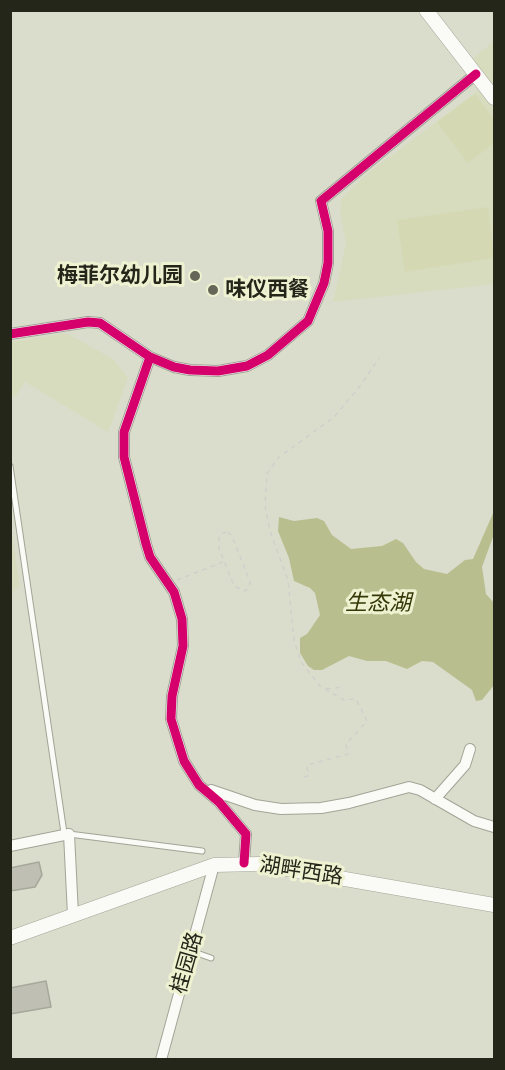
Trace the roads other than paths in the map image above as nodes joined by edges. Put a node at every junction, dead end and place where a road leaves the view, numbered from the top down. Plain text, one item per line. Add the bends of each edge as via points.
1 (426, 10) edge
2 (476, 74) junction
3 (495, 98) edge
4 (10, 334) edge
5 (150, 357) junction
6 (10, 466) edge
7 (470, 749) dead end
8 (199, 785) junction
9 (435, 799) junction
10 (495, 827) edge
11 (66, 833) junction
12 (10, 846) edge
13 (202, 850) dead end
14 (244, 863) junction
15 (213, 865) junction
16 (495, 906) edge
17 (73, 915) junction
18 (10, 938) edge
19 (191, 951) junction
20 (211, 958) dead end
21 (161, 1059) edge

1 - 2 street
2 - 3 street
2 - 5 street via 321,201 328,231 324,283 308,321 290,338 268,356 246,366 218,371 174,367
4 - 5 street via 100,323
5 - 8 street via 124,432 124,457 143,538 180,612 183,646 171,719 184,761
6 - 11 lane
7 - 9 street via 465,765
8 - 9 street via 255,805 280,809 321,808 409,787
8 - 14 street via 246,834
9 - 10 street via 474,821
11 - 12 street
11 - 13 lane
11 - 17 street
14 - 15 street, 湖畔西路
14 - 16 street, 湖畔西路
15 - 17 street, 湖畔西路
15 - 19 street, 桂园路
17 - 18 street, 湖畔西路
19 - 20 lane
19 - 21 street, 桂园路

